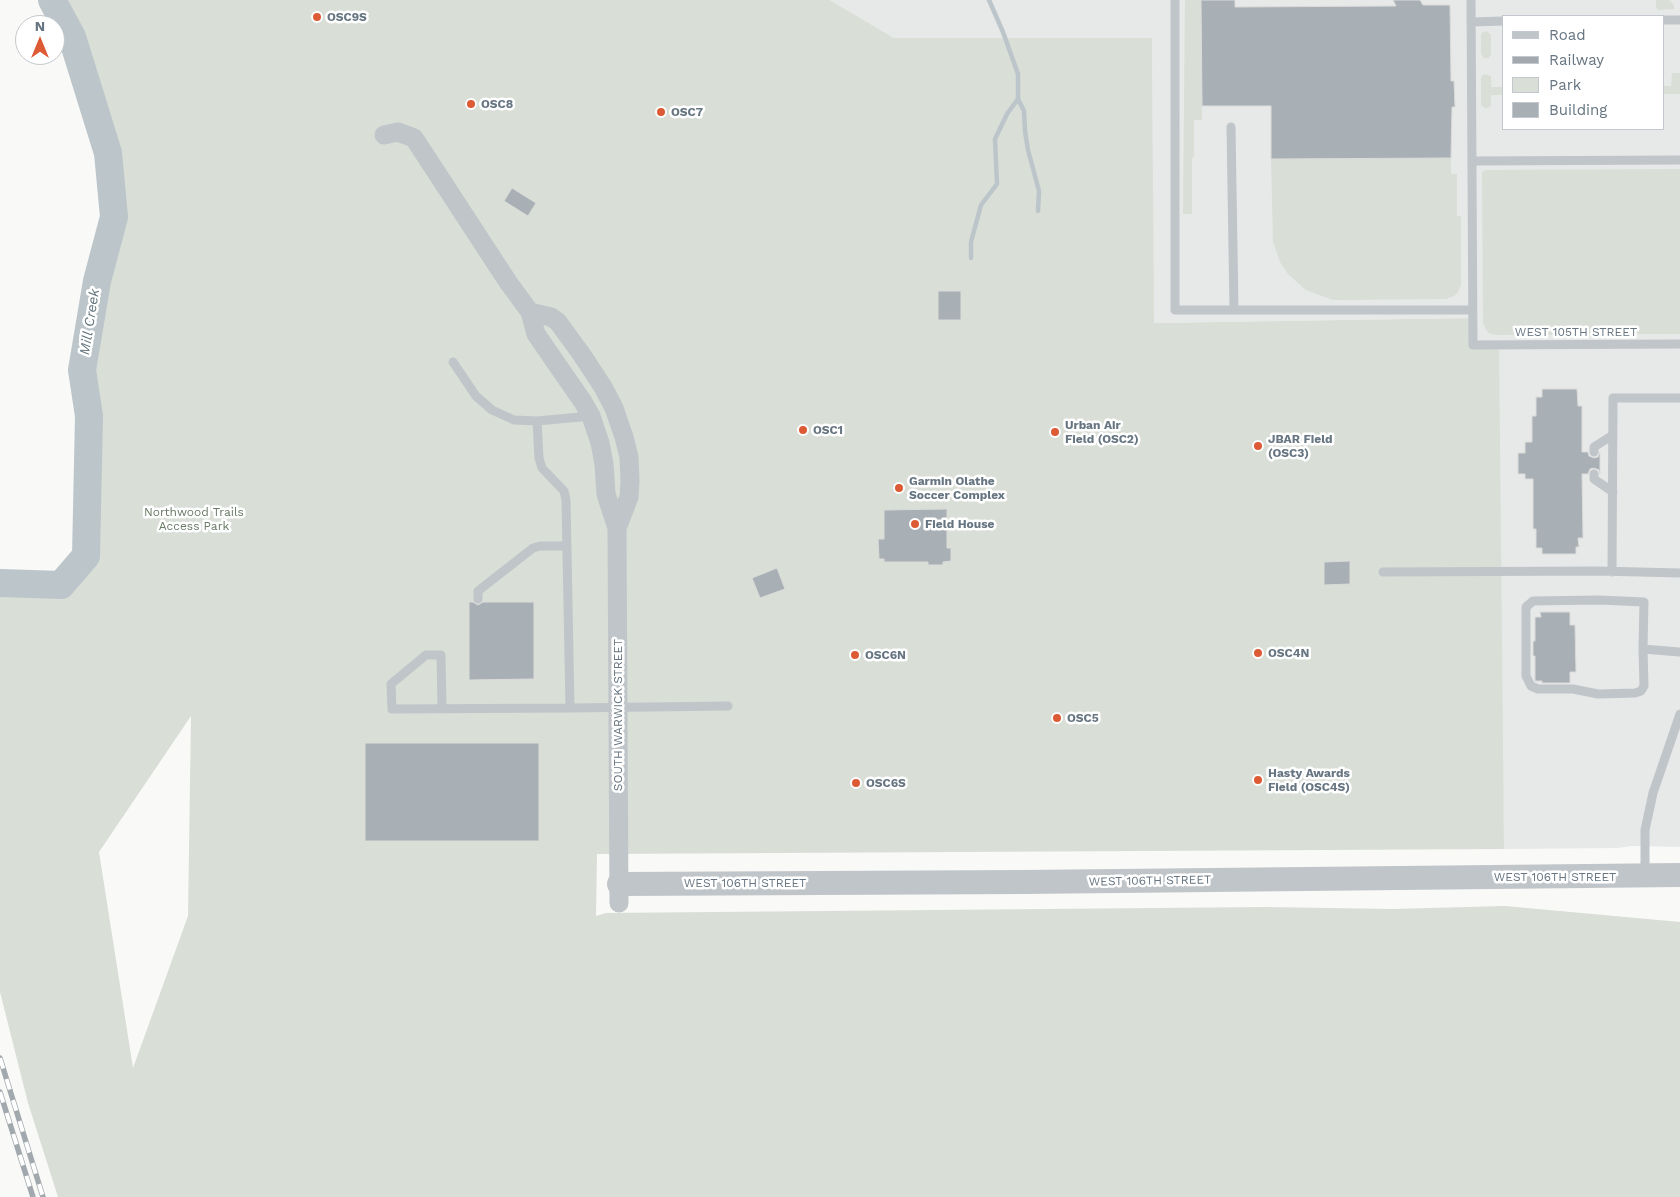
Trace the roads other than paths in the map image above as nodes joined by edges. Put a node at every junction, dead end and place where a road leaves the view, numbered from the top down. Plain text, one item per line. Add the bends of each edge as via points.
1 (1175, 0) edge
2 (1471, 0) edge
3 (1665, 20) edge
4 (1680, 20) edge
5 (1502, 21) edge
6 (1471, 22) junction
7 (1231, 127) dead end
8 (384, 136) dead end
9 (1680, 160) edge
10 (1472, 162) junction
11 (1234, 310) junction
12 (1472, 310) junction
13 (530, 312) junction
14 (1680, 344) edge
15 (453, 362) dead end
16 (1680, 398) edge
17 (590, 416) junction
18 (538, 421) junction
19 (1613, 435) junction
20 (1594, 452) dead end
21 (1594, 474) dead end
22 (1613, 492) junction
23 (617, 528) junction
24 (567, 546) junction
25 (1383, 572) dead end
26 (1612, 572) junction
27 (1680, 573) edge
28 (478, 599) dead end
29 (1643, 649) junction
30 (1680, 652) edge
31 (619, 706) junction
32 (728, 706) dead end
33 (442, 708) junction
34 (570, 708) junction
35 (1680, 715) edge
36 (1680, 875) edge
37 (1645, 876) junction
38 (619, 894) joint

1 - 11 lane via 1175,310
2 - 6 lane
3 - 4 lane
5 - 6 lane
6 - 10 lane
7 - 11 lane
8 - 13 street via 398,132 414,138
9 - 10 lane
10 - 12 lane
11 - 12 lane
12 - 14 lane, WEST 105TH STREET via 1473,345
13 - 17 street, SOUTH WARWICK STREET via 536,334 575,388
13 - 23 street, SOUTH WARWICK STREET via 551,316 566,332 614,408 629,457 630,481 630,497
15 - 18 lane via 476,396 492,410 514,420
16 - 19 lane via 1613,398
17 - 18 lane
17 - 23 street, SOUTH WARWICK STREET via 600,443 606,494
18 - 24 lane via 542,468 564,491
19 - 20 lane via 1594,447
19 - 22 lane
21 - 22 lane via 1594,479
22 - 26 lane
23 - 31 street, SOUTH WARWICK STREET
24 - 28 lane via 533,548 478,591
24 - 34 lane
25 - 26 lane
26 - 27 lane
29 - 29 lane via 1644,602 1534,601 1526,607 1526,676 1531,686 1538,689 1630,694 1644,686
29 - 30 lane
31 - 32 lane
31 - 34 lane
31 - 38 street, SOUTH WARWICK STREET
33 - 33 lane via 392,708 391,684 426,655 441,654
33 - 34 lane
35 - 37 lane via 1644,830
36 - 37 street, WEST 106TH STREET
37 - 38 street, WEST 106TH STREET via 1014,882

